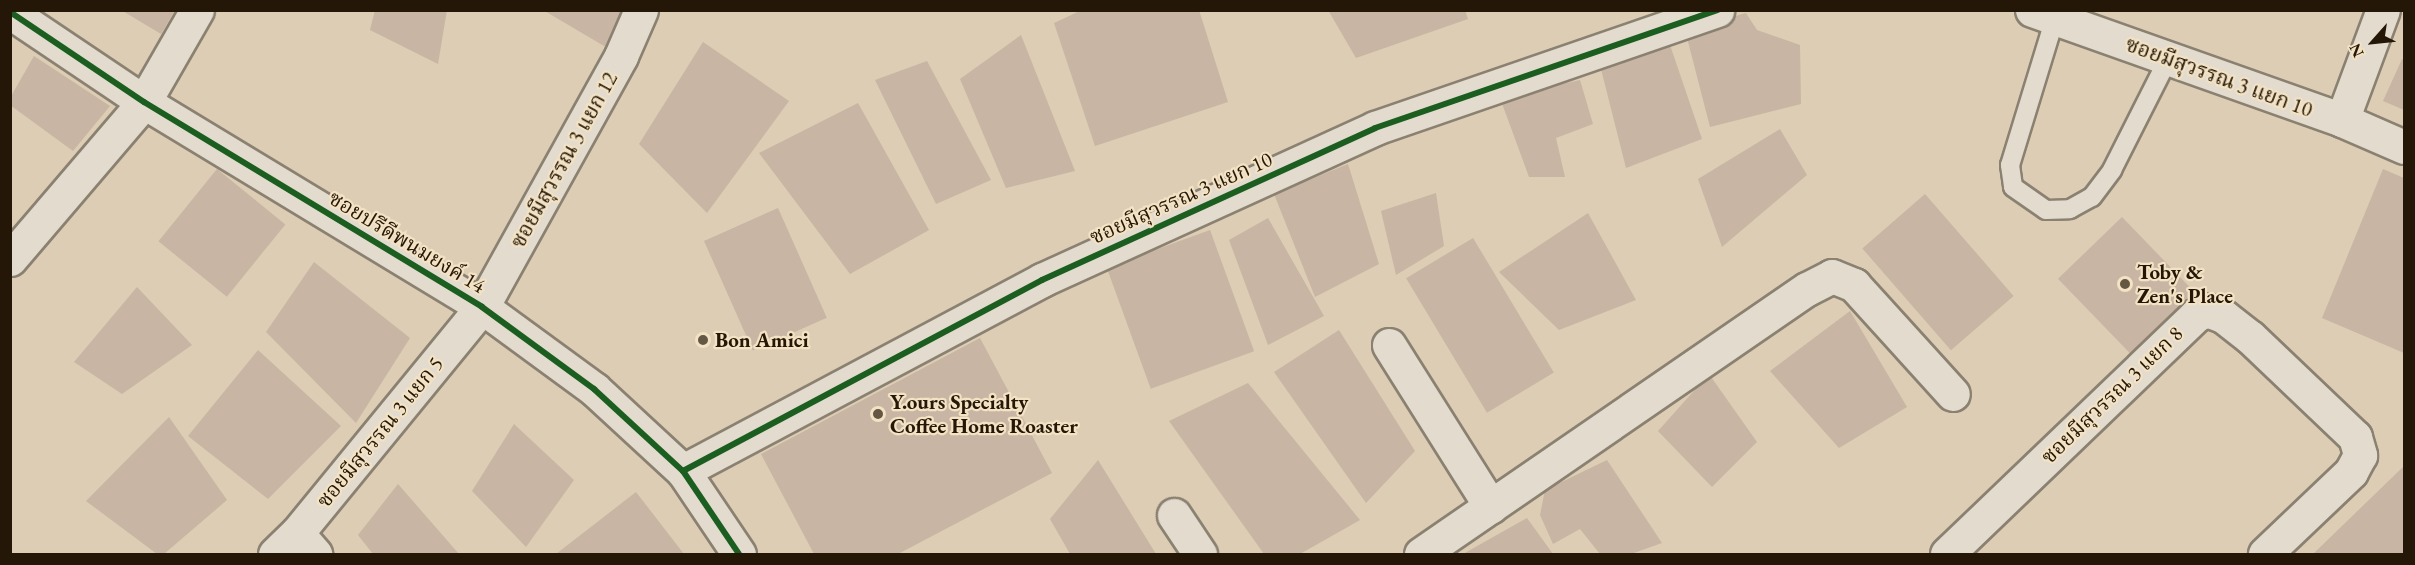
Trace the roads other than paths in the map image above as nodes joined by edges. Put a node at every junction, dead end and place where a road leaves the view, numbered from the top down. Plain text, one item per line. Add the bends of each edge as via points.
1 (197, 10) edge
2 (641, 10) edge
3 (1717, 10) edge
4 (2384, 10) edge
5 (10, 12) edge
6 (2044, 14) edge
7 (2169, 59) junction
8 (144, 102) junction
9 (2342, 120) junction
10 (2404, 147) edge
11 (10, 259) edge
12 (482, 307) junction
13 (1389, 345) dead end
14 (1953, 394) dead end
15 (683, 471) junction
16 (1491, 507) junction
17 (1174, 515) dead end
18 (296, 547) edge
19 (739, 555) edge
20 (1200, 555) edge
21 (1422, 555) edge
22 (1947, 555) edge
23 (2265, 555) edge

1 - 8 street
2 - 12 street, ซอยมีสุวรรณ 3 แยก 12 via 621,56
3 - 15 street, ซอยมีสุวรรณ 3 แยก 10 via 1365,133 1042,280
4 - 9 street
5 - 8 street, ซอยปรีดีพนมยงค์ 14
6 - 7 street, ซอยมีสุวรรณ 3 แยก 10
6 - 7 lane via 2010,165 2013,187 2026,200 2046,210 2070,209 2092,197 2112,170
7 - 9 street, ซอยมีสุวรรณ 3 แยก 10
8 - 11 street
8 - 12 street, ซอยปรีดีพนมยงค์ 14
9 - 10 street, ซอยมีสุวรรณ 3 แยก 10
12 - 15 street, ซอยปรีดีพนมยงค์ 14 via 594,389
12 - 18 street, ซอยมีสุวรรณ 3 แยก 5
13 - 16 street
14 - 16 street via 1854,285 1832,276 1807,289
15 - 19 street, ซอยปรีดีพนมยงค์ 14
16 - 21 street
17 - 20 street
22 - 23 street, ซอยมีสุวรรณ 3 แยก 8 via 2196,315 2207,310 2223,316 2250,337 2355,437 2360,455 2351,472

